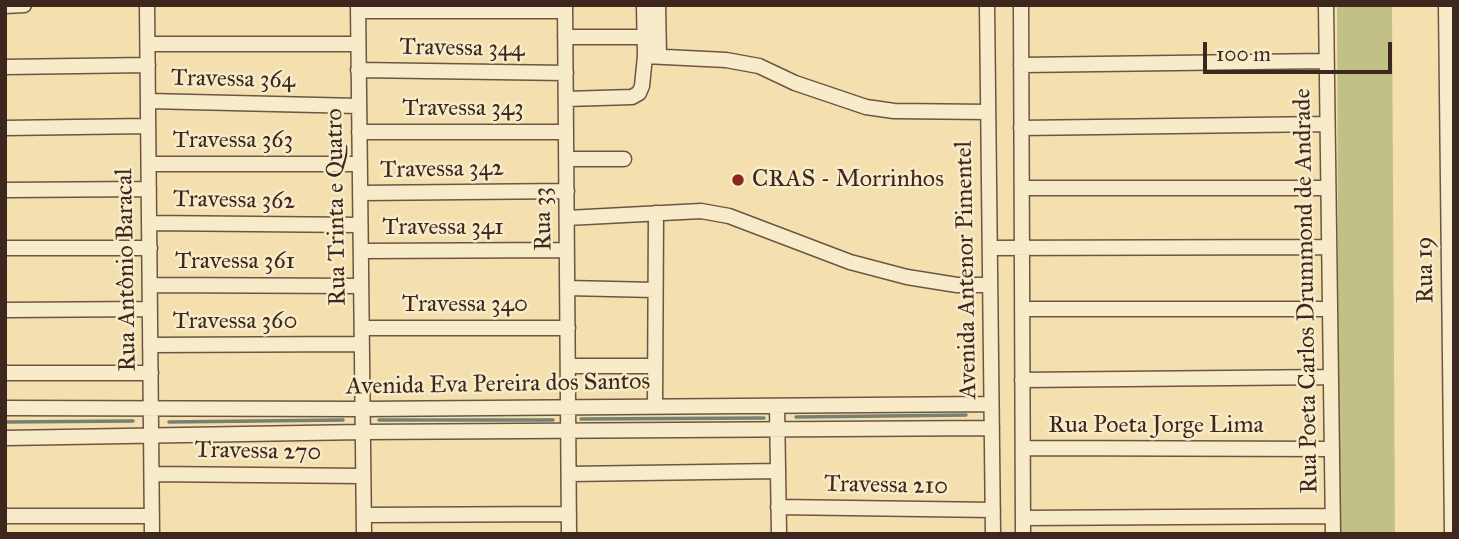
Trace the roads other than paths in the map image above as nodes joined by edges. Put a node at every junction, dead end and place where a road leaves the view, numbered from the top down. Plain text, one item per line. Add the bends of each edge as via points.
1 (24, 5) edge
2 (147, 5) edge
3 (644, 5) edge
4 (657, 5) edge
5 (987, 5) edge
6 (1021, 5) edge
7 (1326, 5) edge
8 (5, 6) edge
9 (358, 8) edge
10 (565, 8) edge
11 (1449, 8) edge
12 (565, 37) junction
13 (644, 37) junction
14 (148, 44) junction
15 (358, 44) junction
16 (652, 56) junction
17 (1326, 61) junction
18 (148, 65) junction
19 (1021, 65) junction
20 (5, 67) edge
21 (358, 71) junction
22 (566, 73) junction
23 (1450, 80) edge
24 (566, 99) junction
25 (148, 101) junction
26 (359, 106) junction
27 (988, 112) junction
28 (1327, 124) junction
29 (148, 126) junction
30 (5, 128) edge
31 (1021, 128) junction
32 (359, 132) junction
33 (566, 132) junction
34 (1451, 151) edge
35 (566, 159) junction
36 (624, 159) dead end
37 (149, 164) junction
38 (360, 164) junction
39 (1022, 188) junction
40 (1328, 188) junction
41 (149, 189) junction
42 (5, 190) edge
43 (566, 191) junction
44 (360, 193) junction
45 (656, 213) junction
46 (567, 218) junction
47 (1451, 219) edge
48 (149, 223) junction
49 (360, 225) junction
50 (1329, 247) junction
51 (5, 248) edge
52 (149, 248) junction
53 (990, 248) junction
54 (1022, 249) junction
55 (567, 250) junction
56 (361, 251) junction
57 (150, 285) junction
58 (990, 285) junction
59 (361, 286) junction
60 (567, 288) junction
61 (1452, 289) edge
62 (655, 290) junction
63 (150, 309) junction
64 (1022, 309) junction
65 (1330, 309) junction
66 (5, 310) edge
67 (1452, 324) edge
68 (362, 328) junction
69 (568, 328) junction
70 (362, 344) junction
71 (150, 345) junction
72 (568, 366) junction
73 (655, 366) junction
74 (5, 373) edge
75 (151, 373) junction
76 (1331, 377) junction
77 (1022, 380) junction
78 (1452, 397) edge
79 (991, 404) junction
80 (655, 406) junction
81 (777, 406) junction
82 (568, 407) junction
83 (5, 408) edge
84 (151, 409) junction
85 (363, 409) junction
86 (992, 428) junction
87 (778, 429) junction
88 (363, 432) junction
89 (569, 432) junction
90 (151, 436) junction
91 (5, 438) edge
92 (1023, 448) junction
93 (1332, 449) junction
94 (778, 471) junction
95 (1452, 471) edge
96 (152, 474) junction
97 (569, 474) junction
98 (363, 476) junction
99 (778, 507) junction
100 (993, 510) junction
101 (569, 514) junction
102 (364, 515) junction
103 (5, 516) edge
104 (152, 516) junction
105 (1333, 516) junction
106 (1023, 518) junction
107 (152, 534) edge
108 (364, 534) edge
109 (569, 534) edge
110 (779, 534) edge
111 (993, 534) edge
112 (1023, 534) edge
113 (1333, 534) edge
114 (1452, 534) edge

1 - 8 street
2 - 14 street, Rua Antônio Baracal
3 - 13 street
4 - 16 street
5 - 27 street, Avenida Antenor Pimentel
6 - 19 street
7 - 17 street, Rua Poeta Carlos Drummond de Andrade
9 - 10 street
9 - 15 street, Rua Trinta e Quatro
10 - 12 street, Rua 33
11 - 23 street, Rua 19
12 - 13 street
12 - 22 street, Rua 33
13 - 16 street
14 - 15 street
14 - 18 street, Rua Antônio Baracal
15 - 21 street, Rua Trinta e Quatro
16 - 24 street via 639,93 632,97
16 - 27 street via 759,65 866,107
17 - 19 street
17 - 28 street, Rua Poeta Carlos Drummond de Andrade
18 - 20 street
18 - 25 street, Rua Antônio Baracal
19 - 31 street
21 - 22 street, Travessa 344
21 - 26 street, Rua Trinta e Quatro
22 - 24 street, Rua 33
23 - 34 street, Rua 19
24 - 33 street, Rua 33
25 - 26 street, Travessa 364
25 - 29 street, Rua Antônio Baracal
26 - 32 street, Rua Trinta e Quatro
27 - 53 street, Avenida Antenor Pimentel
28 - 31 street
28 - 40 street, Rua Poeta Carlos Drummond de Andrade
29 - 30 street
29 - 37 street, Rua Antônio Baracal
31 - 39 street
32 - 33 street, Travessa 343
32 - 38 street, Rua Trinta e Quatro
33 - 35 street, Rua 33
34 - 47 street, Rua 19
35 - 36 street
35 - 43 street, Rua 33
37 - 38 street, Travessa 363
37 - 41 street, Rua Antônio Baracal
38 - 44 street, Rua Trinta e Quatro
39 - 40 street
39 - 54 street
40 - 50 street, Rua Poeta Carlos Drummond de Andrade
41 - 42 street
41 - 48 street, Rua Antônio Baracal
43 - 44 street, Travessa 342
43 - 46 street, Rua 33
44 - 49 street, Rua Trinta e Quatro
45 - 46 street
45 - 58 street via 701,211 729,216 850,262 907,277
45 - 62 street
46 - 55 street, Rua 33
47 - 61 street, Rua 19
48 - 49 street, Travessa 362
48 - 52 street, Rua Antônio Baracal
49 - 56 street, Rua Trinta e Quatro
50 - 54 street
50 - 65 street, Rua Poeta Carlos Drummond de Andrade
51 - 52 street
52 - 57 street, Rua Antônio Baracal
53 - 54 street
53 - 58 street, Avenida Antenor Pimentel
54 - 64 street
55 - 56 street, Travessa 341
55 - 60 street, Rua 33
56 - 59 street, Rua Trinta e Quatro
57 - 59 street, Travessa 361
57 - 63 street, Rua Antônio Baracal
58 - 79 street, Avenida Antenor Pimentel
59 - 68 street, Rua Trinta e Quatro
60 - 62 street
60 - 69 street, Rua 33
61 - 67 street, Rua 19
62 - 73 street
63 - 66 street
63 - 71 street, Rua Antônio Baracal
64 - 65 street
64 - 77 street
65 - 76 street, Rua Poeta Carlos Drummond de Andrade
67 - 78 street, Rua 19
68 - 69 street, Travessa 340
68 - 70 street, Rua Trinta e Quatro
69 - 72 street, Rua 33
70 - 71 street, Travessa 360
70 - 85 street, Rua Trinta e Quatro
71 - 75 street, Rua Antônio Baracal
72 - 73 street
72 - 82 street, Rua 33
73 - 80 street
74 - 75 street
75 - 84 street, Rua Antônio Baracal
76 - 77 street
76 - 93 street, Rua Poeta Carlos Drummond de Andrade
77 - 92 street
78 - 95 street, Rua 19
79 - 81 street, Avenida Eva Pereira dos Santos
79 - 86 street, Avenida Antenor Pimentel
80 - 81 street, Avenida Eva Pereira dos Santos
80 - 82 street, Avenida Eva Pereira dos Santos
81 - 87 street
82 - 85 street, Avenida Eva Pereira dos Santos
82 - 89 street, Rua 33
83 - 84 street, Avenida Eva Pereira dos Santos
84 - 85 street, Avenida Eva Pereira dos Santos
84 - 90 street, Rua Antônio Baracal
85 - 88 street, Rua Trinta e Quatro
86 - 87 street, Avenida Eva Pereira dos Santos
86 - 100 street, Avenida Antenor Pimentel
87 - 89 street, Avenida Eva Pereira dos Santos
87 - 94 street
88 - 89 street, Avenida Eva Pereira dos Santos
88 - 90 street, Avenida Eva Pereira dos Santos
88 - 98 street, Rua Trinta e Quatro
89 - 97 street, Rua 33
90 - 91 street, Avenida Eva Pereira dos Santos
90 - 96 street, Rua Antônio Baracal
92 - 93 street, Rua Poeta Jorge Lima
92 - 106 street
93 - 105 street, Rua Poeta Carlos Drummond de Andrade
94 - 97 street
94 - 99 street
95 - 114 street, Rua 19
96 - 98 street, Travessa 270
96 - 104 street, Rua Antônio Baracal
97 - 101 street, Rua 33
98 - 102 street, Rua Trinta e Quatro
99 - 100 street, Travessa 210
99 - 110 street
100 - 111 street, Avenida Antenor Pimentel
101 - 102 street
101 - 109 street, Rua 33
102 - 108 street, Rua Trinta e Quatro
103 - 104 street
104 - 107 street, Rua Antônio Baracal
105 - 106 street
105 - 113 street, Rua Poeta Carlos Drummond de Andrade
106 - 112 street

